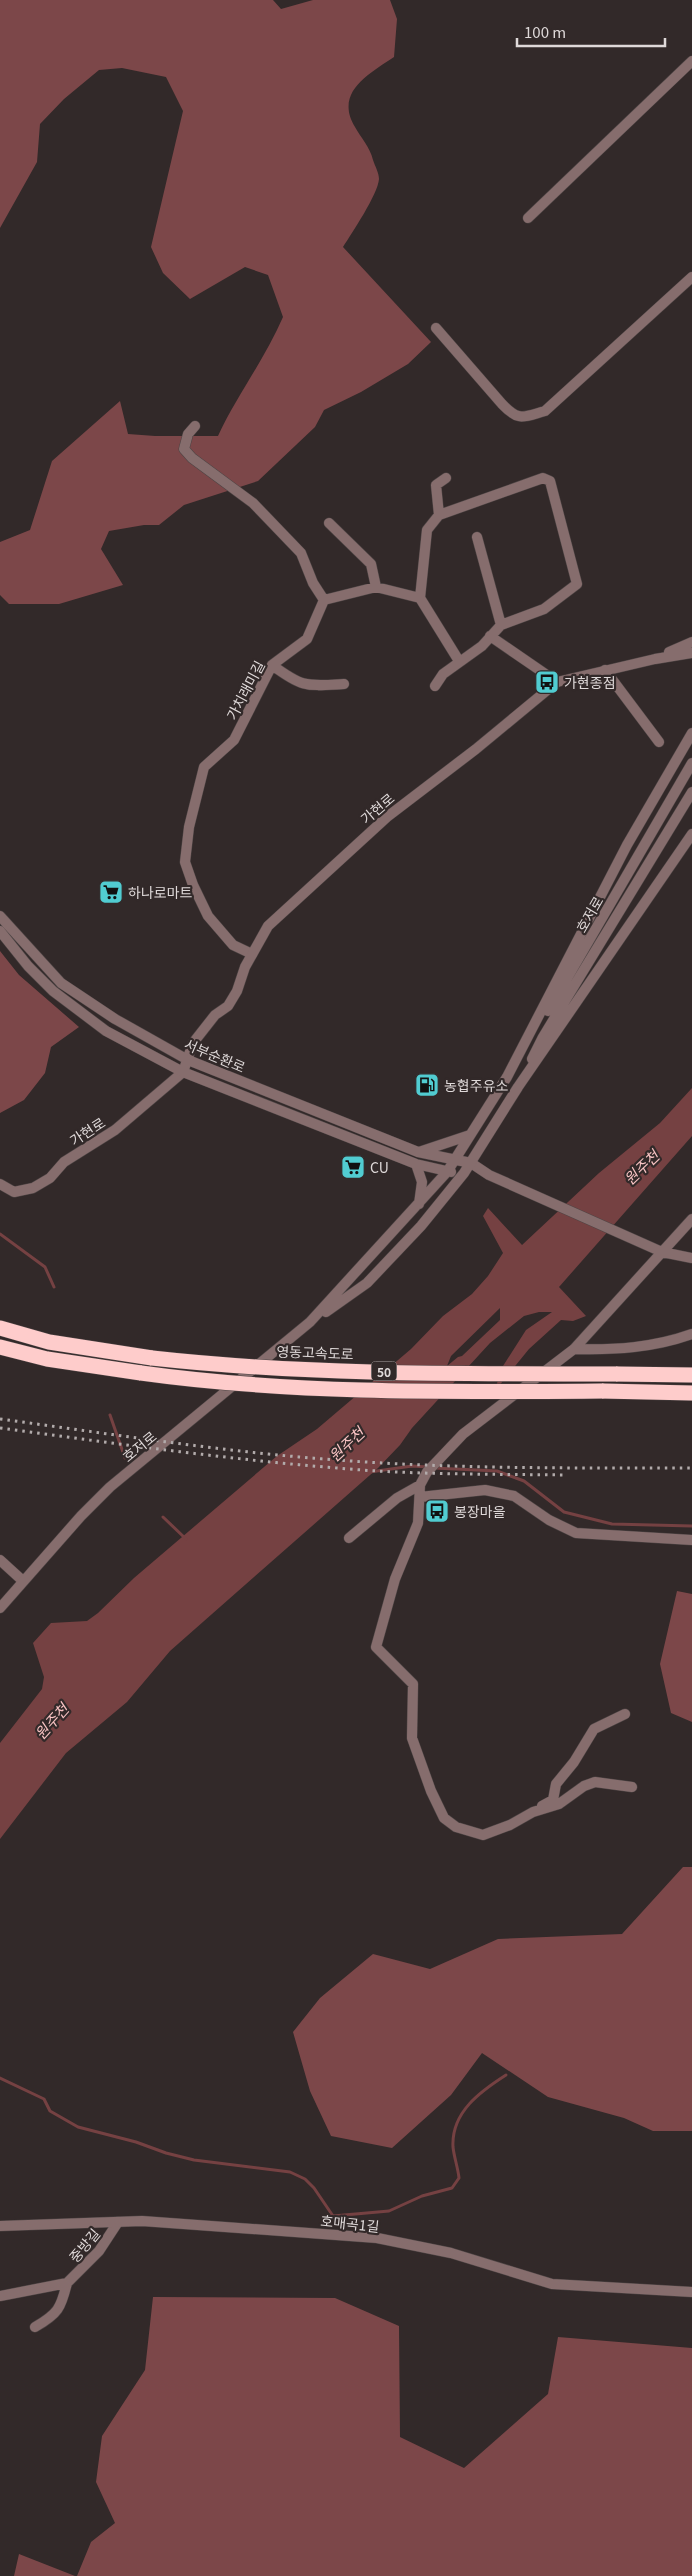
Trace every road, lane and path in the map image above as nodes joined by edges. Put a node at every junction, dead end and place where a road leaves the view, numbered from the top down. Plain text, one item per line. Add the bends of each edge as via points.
1 (692, 61) edge
2 (528, 218) dead end
3 (692, 277) edge
4 (436, 328) dead end
5 (195, 426) dead end
6 (446, 478) dead end
7 (439, 515) junction
8 (329, 523) dead end
9 (477, 537) dead end
10 (376, 586) junction
11 (420, 598) junction
12 (324, 600) junction
13 (501, 625) junction
14 (490, 636) junction
15 (692, 642) edge
16 (692, 653) edge
17 (654, 659) junction
18 (459, 661) junction
19 (272, 665) junction
20 (605, 670) junction
21 (557, 682) junction
22 (344, 684) dead end
23 (436, 686) dead end
24 (692, 734) edge
25 (659, 742) dead end
26 (692, 763) edge
27 (692, 792) edge
28 (692, 834) edge
29 (0, 916) edge
30 (0, 931) edge
31 (252, 954) junction
32 (535, 1029) junction
33 (545, 1041) junction
34 (188, 1060) junction
35 (183, 1072) junction
36 (470, 1135) junction
37 (418, 1152) junction
38 (454, 1160) junction
39 (471, 1163) junction
40 (416, 1164) junction
41 (446, 1172) junction
42 (464, 1173) junction
43 (489, 1175) junction
44 (0, 1184) edge
45 (419, 1204) junction
46 (692, 1219) edge
47 (662, 1252) junction
48 (692, 1258) edge
49 (310, 1322) junction
50 (0, 1328) edge
51 (692, 1334) edge
52 (0, 1346) edge
53 (574, 1349) junction
54 (692, 1375) edge
55 (692, 1393) edge
56 (420, 1485) junction
57 (420, 1497) junction
58 (349, 1538) dead end
59 (692, 1540) edge
60 (0, 1560) edge
61 (23, 1582) junction
62 (0, 1608) edge
63 (625, 1714) dead end
64 (632, 1787) dead end
65 (533, 1812) junction
66 (118, 2222) junction
67 (0, 2226) edge
68 (67, 2283) junction
69 (692, 2292) edge
70 (0, 2296) edge
71 (35, 2327) dead end

1 - 2 street
3 - 4 street via 545,411 521,418 512,415
5 - 12 street via 188,434 184,449 253,504 301,553
6 - 7 street via 436,486
7 - 11 street via 427,530
7 - 13 street via 543,478 550,481 577,584 544,609
8 - 10 street via 370,564
9 - 13 street
10 - 11 street
10 - 12 street
11 - 18 street
12 - 19 street, 가치래미길 via 307,639
13 - 14 street
14 - 18 street via 482,646
14 - 21 street
15 - 17 street
16 - 17 street
17 - 20 street, 가현로
18 - 23 street via 443,674
19 - 22 street via 297,684
19 - 31 street, 가치래미길 via 234,740 204,767 189,828 185,862 208,916 234,944
20 - 21 street, 가현로
20 - 25 street
21 - 31 street, 가현로 via 387,817 268,926
24 - 32 street via 628,845
26 - 32 street, 호저로
27 - 33 street, 호저로
28 - 33 street
29 - 34 street, 서부순환로 via 62,983 115,1019
30 - 35 street, 서부순환로 via 28,966 61,997 106,1031
31 - 34 street, 가현로 via 228,1006 214,1015 193,1042
32 - 36 street, 호저로
33 - 39 street, 호저로
34 - 35 street, 가현로
34 - 37 street, 서부순환로
35 - 40 street, 서부순환로
35 - 44 street, 가현로 via 135,1114 64,1162 50,1178 14,1192
36 - 37 street
36 - 38 street, 호저로
37 - 38 street, 서부순환로
38 - 39 street, 서부순환로
38 - 41 street, 호저로
39 - 42 street, 호저로
39 - 43 street
40 - 41 street, 서부순환로
40 - 45 street via 422,1182
41 - 42 street, 서부순환로
41 - 45 street, 호저로
42 - 43 street, 서부순환로
42 - 49 street, 호저로 via 367,1284
43 - 47 street
45 - 49 street, 호저로
46 - 47 street
47 - 48 street
47 - 53 street
49 - 61 street, 호저로 via 110,1487
50 - 54 highway, 영동고속도로 / 50, bridge via 49,1342 152,1358 253,1367
51 - 53 street via 617,1350
52 - 55 highway, 50, bridge via 48,1359 194,1381 331,1388
53 - 56 street via 463,1434 427,1472
56 - 57 street
56 - 58 street via 397,1498
57 - 59 street via 485,1490 514,1496 549,1520 576,1533
57 - 65 street via 418,1523 395,1579 376,1648 413,1684 412,1738 444,1818 456,1827 482,1835
60 - 61 street
61 - 62 street, 호저로
63 - 65 street via 594,1729 556,1784 553,1800
64 - 65 street via 595,1782 559,1804
66 - 67 street, 호매곡1길
66 - 68 street, 중방길 via 99,2251
66 - 69 street, 호매곡1길 via 241,2227 377,2238 451,2253 552,2284
68 - 70 street, 중방길
68 - 71 street, 중방길 via 61,2308

